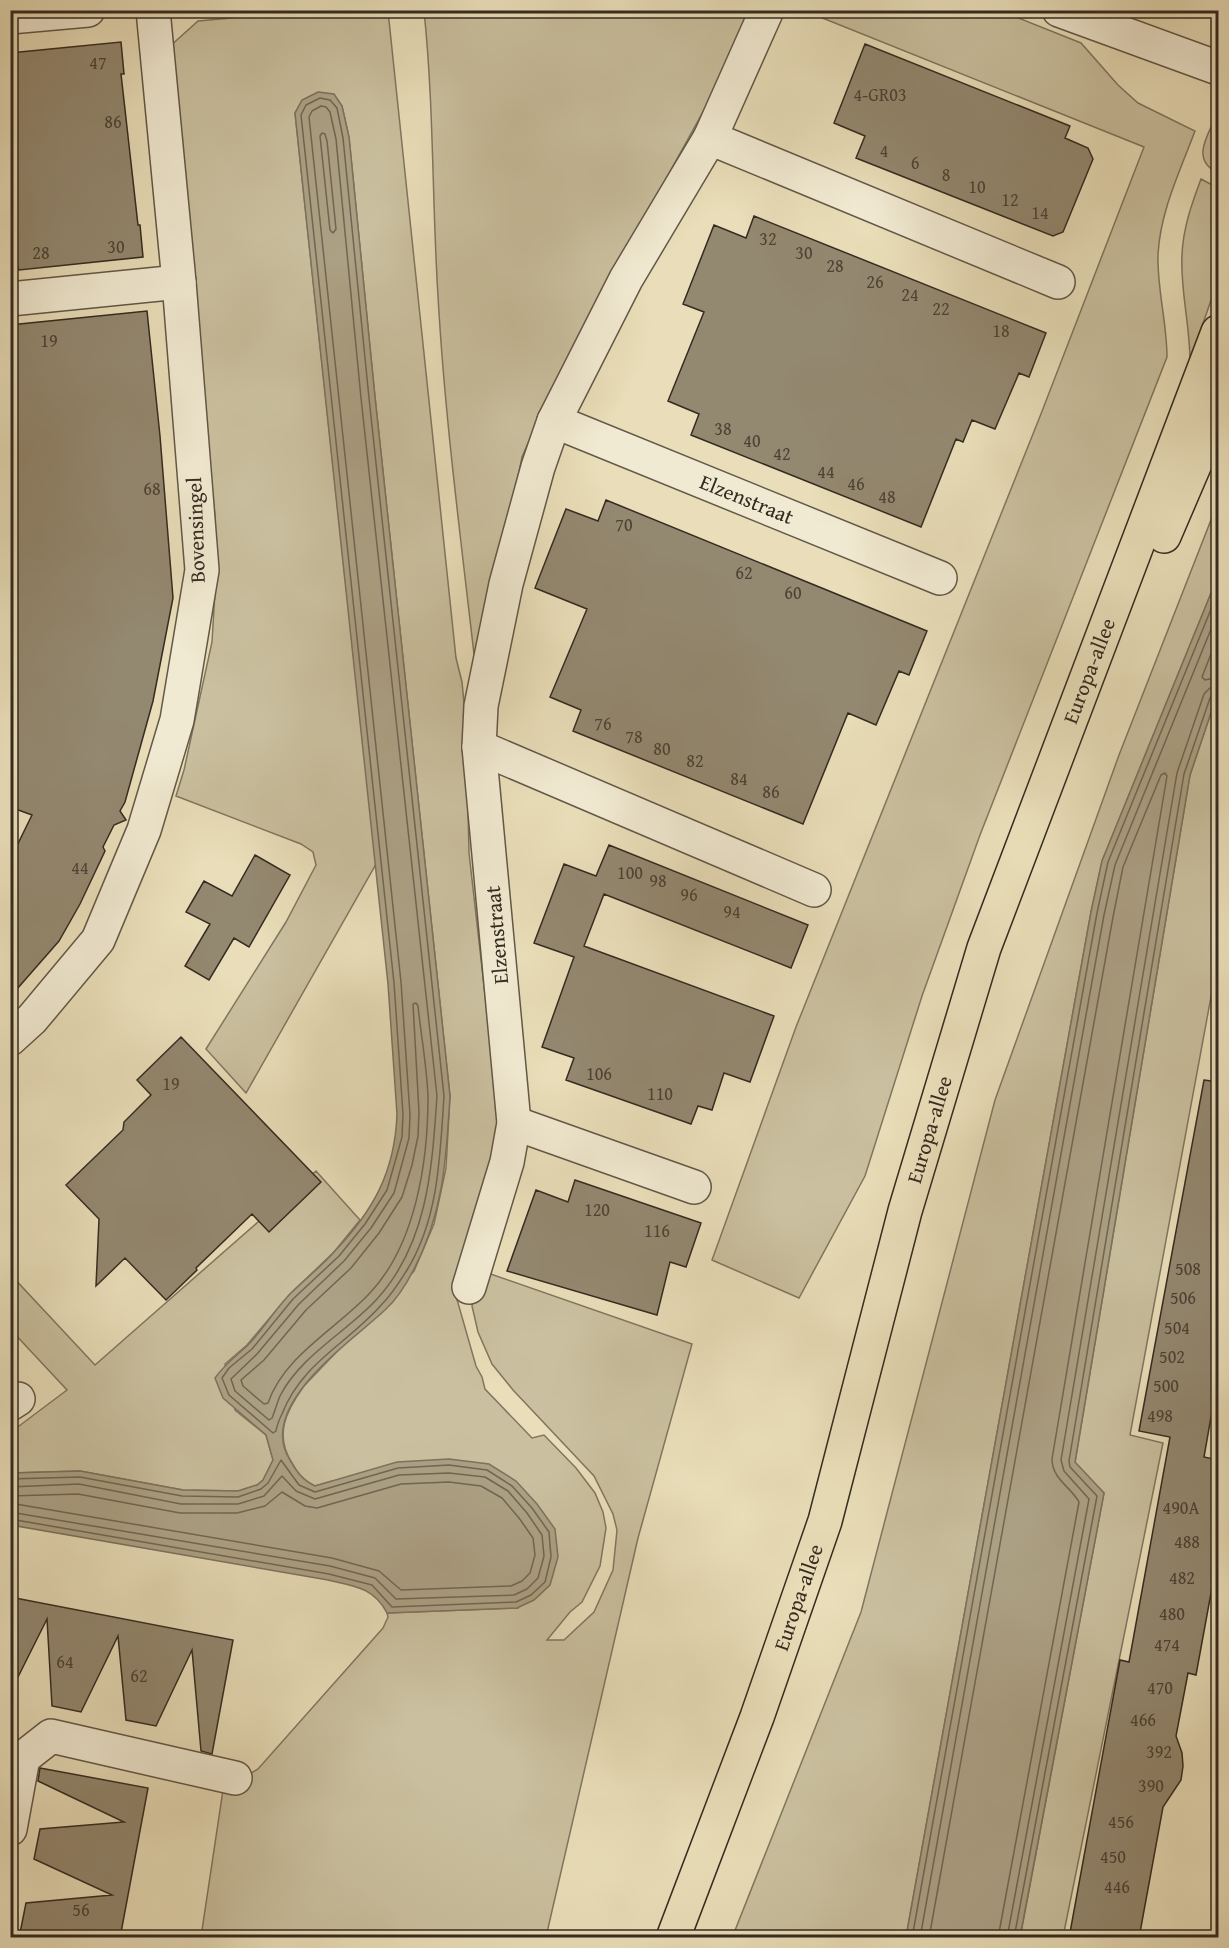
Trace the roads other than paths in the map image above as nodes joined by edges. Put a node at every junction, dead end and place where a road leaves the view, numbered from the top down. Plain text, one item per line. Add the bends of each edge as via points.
1 (88, 10) edge
2 (153, 10) edge
3 (766, 10) edge
4 (1059, 10) edge
5 (10, 17) edge
6 (1218, 68) edge
7 (710, 138) junction
8 (179, 282) junction
9 (1058, 282) dead end
10 (10, 299) edge
11 (1218, 332) edge
12 (1218, 410) edge
13 (554, 422) junction
14 (940, 578) dead end
15 (479, 747) junction
16 (814, 890) dead end
17 (10, 1039) edge
18 (514, 1123) junction
19 (694, 1187) dead end
20 (469, 1287) dead end
21 (17, 1759) edge
22 (235, 1778) dead end
23 (10, 1829) edge
24 (673, 1938) edge
25 (693, 1938) edge

1 - 5 street
2 - 8 street, Bovensingel
3 - 7 street, Elzenstraat
4 - 6 street
7 - 9 street
7 - 13 street, Elzenstraat via 626,279
8 - 10 street
8 - 17 street, Bovensingel via 202,570 177,720 144,830 98,940 32,1019
11 - 24 main road, Europa-allee via 984,948 905,1211 825,1521 757,1717
12 - 25 main road, Europa-allee via 1157,552 1001,951 921,1213 840,1533
13 - 14 street, Elzenstraat
13 - 15 street, Elzenstraat via 507,584 481,706
15 - 16 street
15 - 18 street, Elzenstraat
18 - 19 street
18 - 20 street, Elzenstraat via 507,1162
21 - 22 street via 51,1736
21 - 23 street

